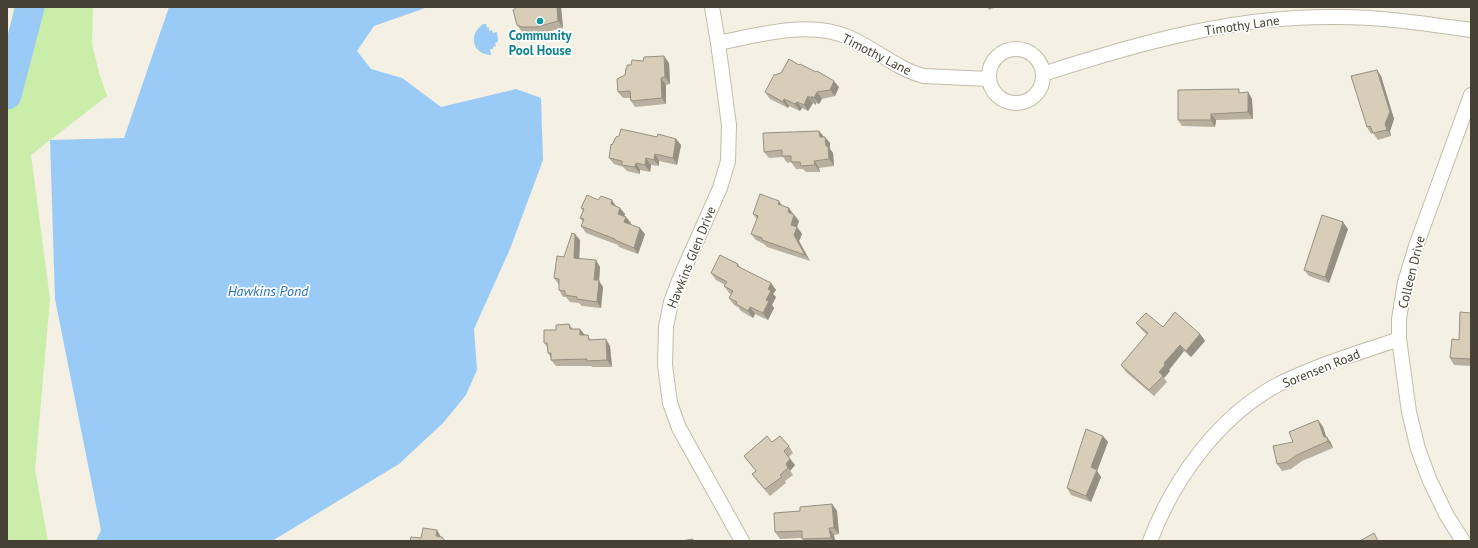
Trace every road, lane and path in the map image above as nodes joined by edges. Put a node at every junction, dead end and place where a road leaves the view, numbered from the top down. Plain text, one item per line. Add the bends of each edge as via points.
1 (712, 7) edge
2 (1471, 30) edge
3 (718, 43) junction
4 (1042, 74) junction
5 (989, 79) junction
6 (1471, 95) edge
7 (1399, 339) junction
8 (742, 541) edge
9 (1150, 541) edge
10 (1463, 541) edge

1 - 3 street, Hawkins Glen Drive
2 - 4 street, Timothy Lane via 1365,18 1290,18 1180,35
3 - 5 street, Timothy Lane via 790,31 825,30 849,37 915,74
3 - 8 street, Hawkins Glen Drive via 729,125 728,162 720,188 675,291 666,327 665,365 670,403 679,428
4 - 5 street via 1038,62 1032,55 1024,51 1011,50 993,62
4 - 5 street via 1042,83 1036,94 1025,102 1016,103 1000,98
6 - 7 street, Colleen Drive via 1405,282 1399,319
7 - 9 street, Sorensen Road via 1305,372 1278,385 1254,401 1208,442 1188,468 1171,494
7 - 10 street, Colleen Drive via 1409,412 1418,449 1447,516

